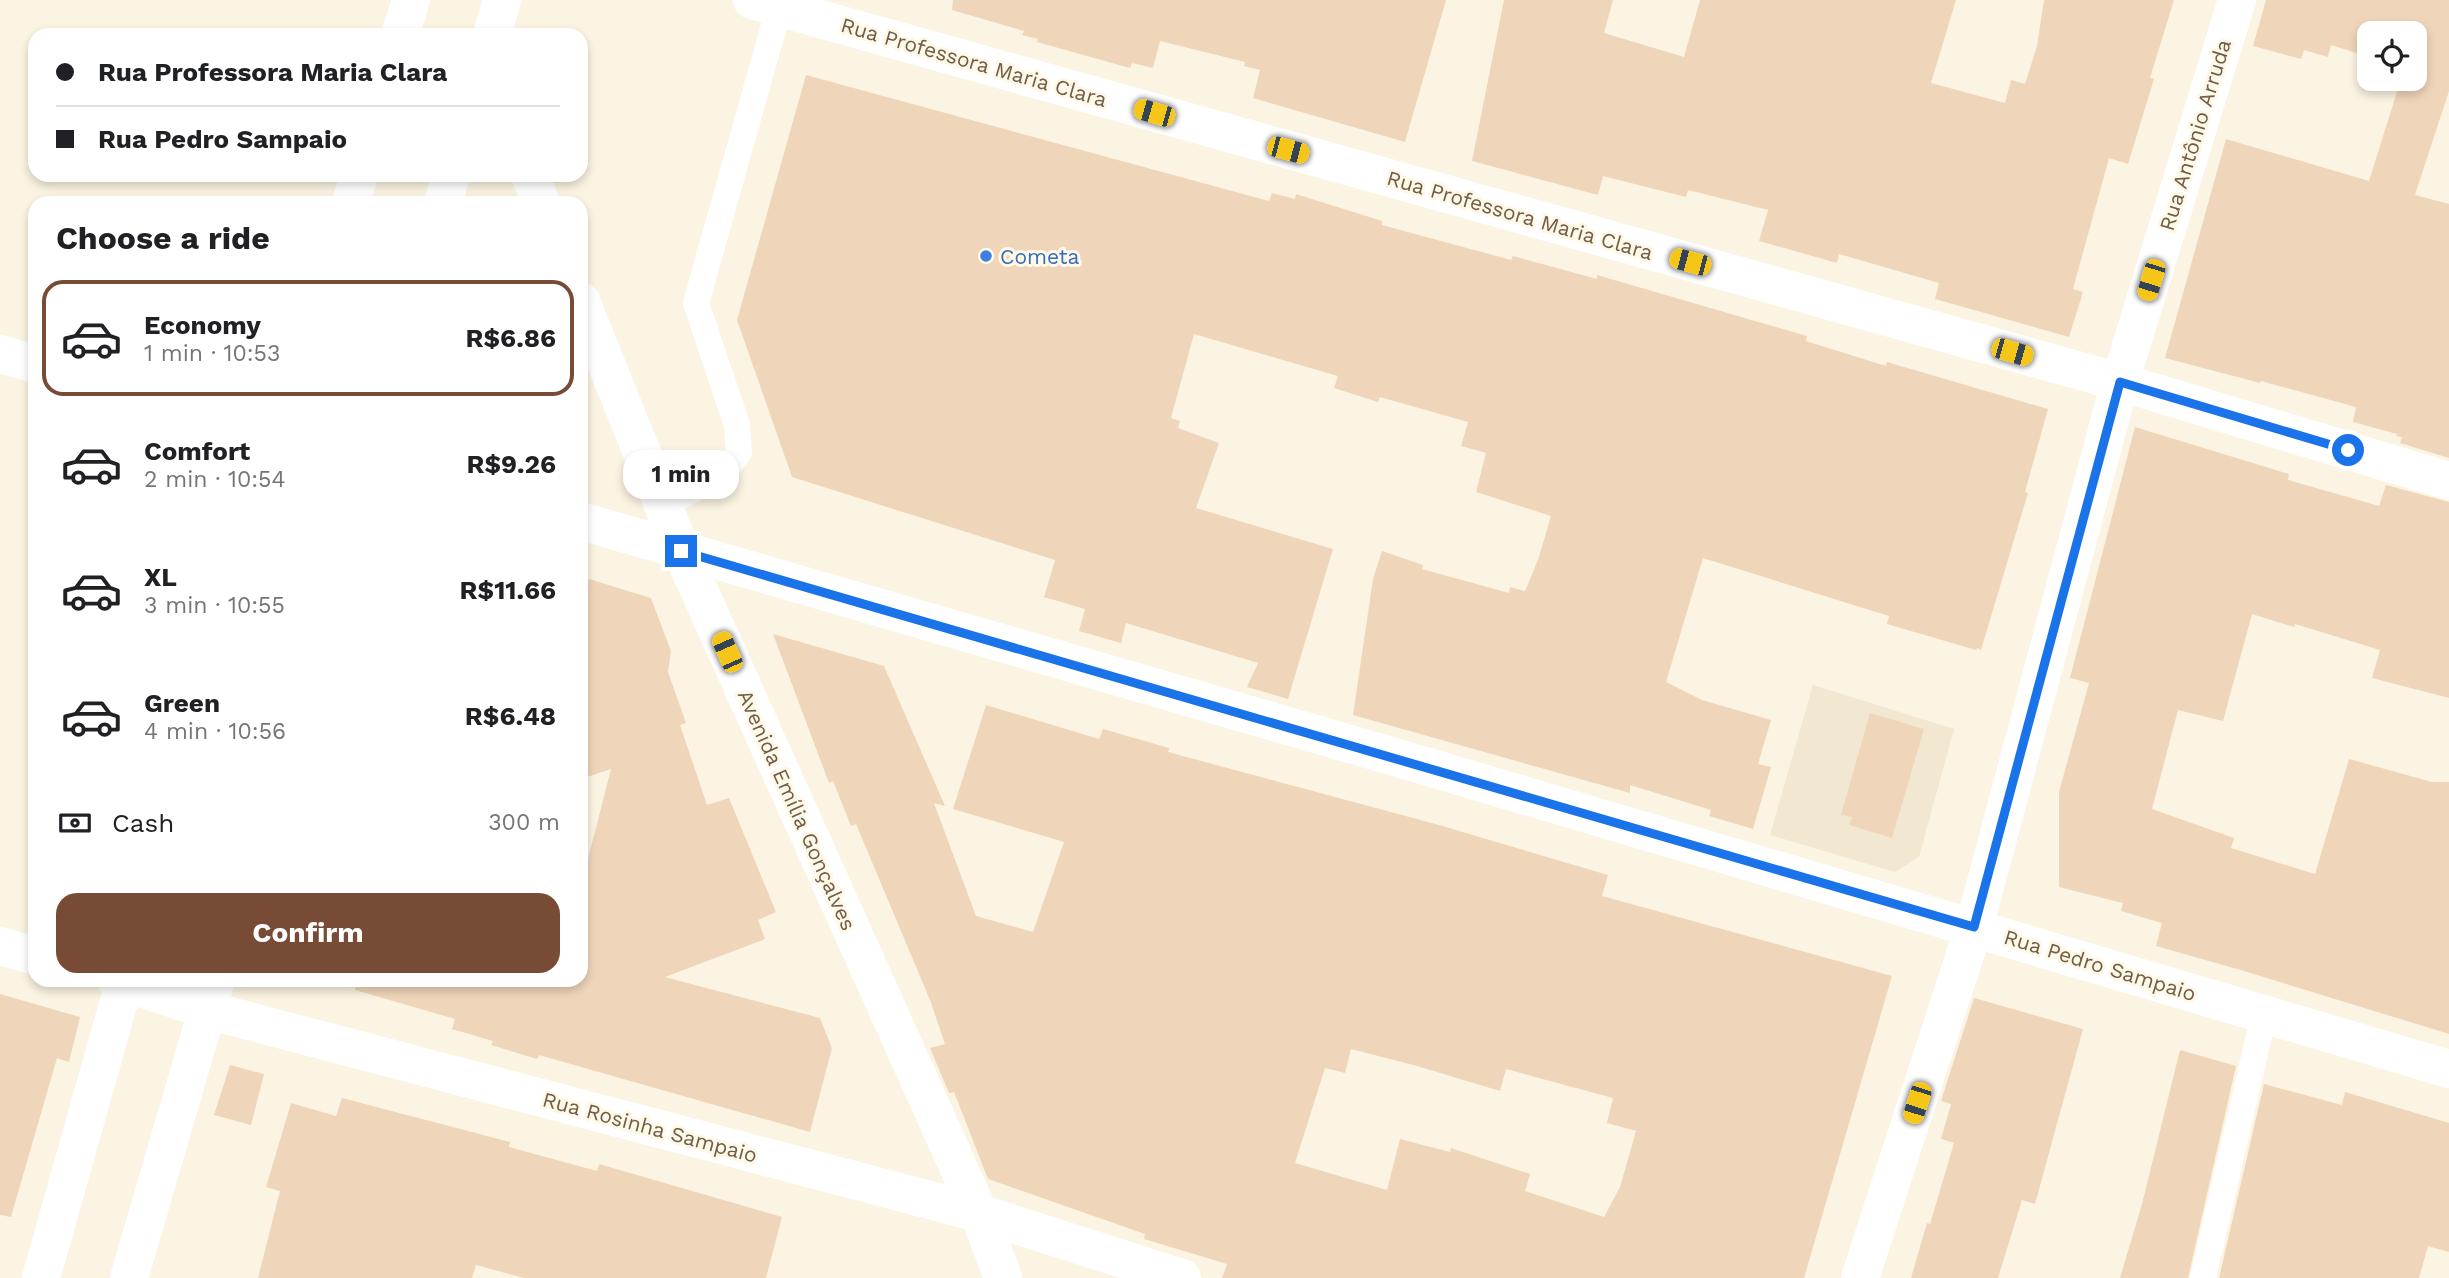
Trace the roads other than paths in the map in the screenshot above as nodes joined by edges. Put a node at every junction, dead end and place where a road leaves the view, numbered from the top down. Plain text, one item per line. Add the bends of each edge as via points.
1 (411, 0) edge
2 (502, 0) edge
3 (2237, 0) edge
4 (765, 4) edge
5 (402, 28) edge
6 (494, 28) edge
7 (588, 318) edge
8 (0, 354) edge
9 (28, 361) edge
10 (2120, 382) junction
11 (2449, 481) edge
12 (664, 505) junction
13 (588, 523) edge
14 (681, 551) junction
15 (1974, 927) junction
16 (0, 946) edge
17 (28, 954) edge
18 (120, 987) edge
19 (160, 987) edge
20 (211, 995) edge
21 (2264, 1014) junction
22 (2449, 1069) edge
23 (979, 1213) junction
24 (41, 1278) edge
25 (129, 1278) edge
26 (1003, 1278) edge
27 (1182, 1278) edge
28 (1860, 1278) edge
29 (2203, 1278) edge

1 - 5 street
2 - 6 street
3 - 10 street, Rua Antônio Arruda
4 - 10 street, Rua Professora Maria Clara
4 - 12 lane via 696,303 737,425 738,452 724,473
7 - 12 street, Avenida Emília Gonçalves
8 - 9 street
10 - 11 street, Rua Professora Maria Clara
10 - 15 street, Rua Antônio Arruda
12 - 14 street, Avenida Emília Gonçalves
13 - 14 street, Rua Pedro Sampaio
14 - 15 street, Rua Pedro Sampaio
14 - 23 street, Avenida Emília Gonçalves
15 - 21 street, Rua Pedro Sampaio
15 - 28 street, Rua Antônio Arruda
16 - 17 street
18 - 24 street
19 - 20 street, Rua Rosinha Sampaio
20 - 23 street, Rua Rosinha Sampaio
20 - 25 street
21 - 22 street, Rua Pedro Sampaio
21 - 29 lane
23 - 26 street, Avenida Emília Gonçalves
23 - 27 street, Rua Rosinha Sampaio

